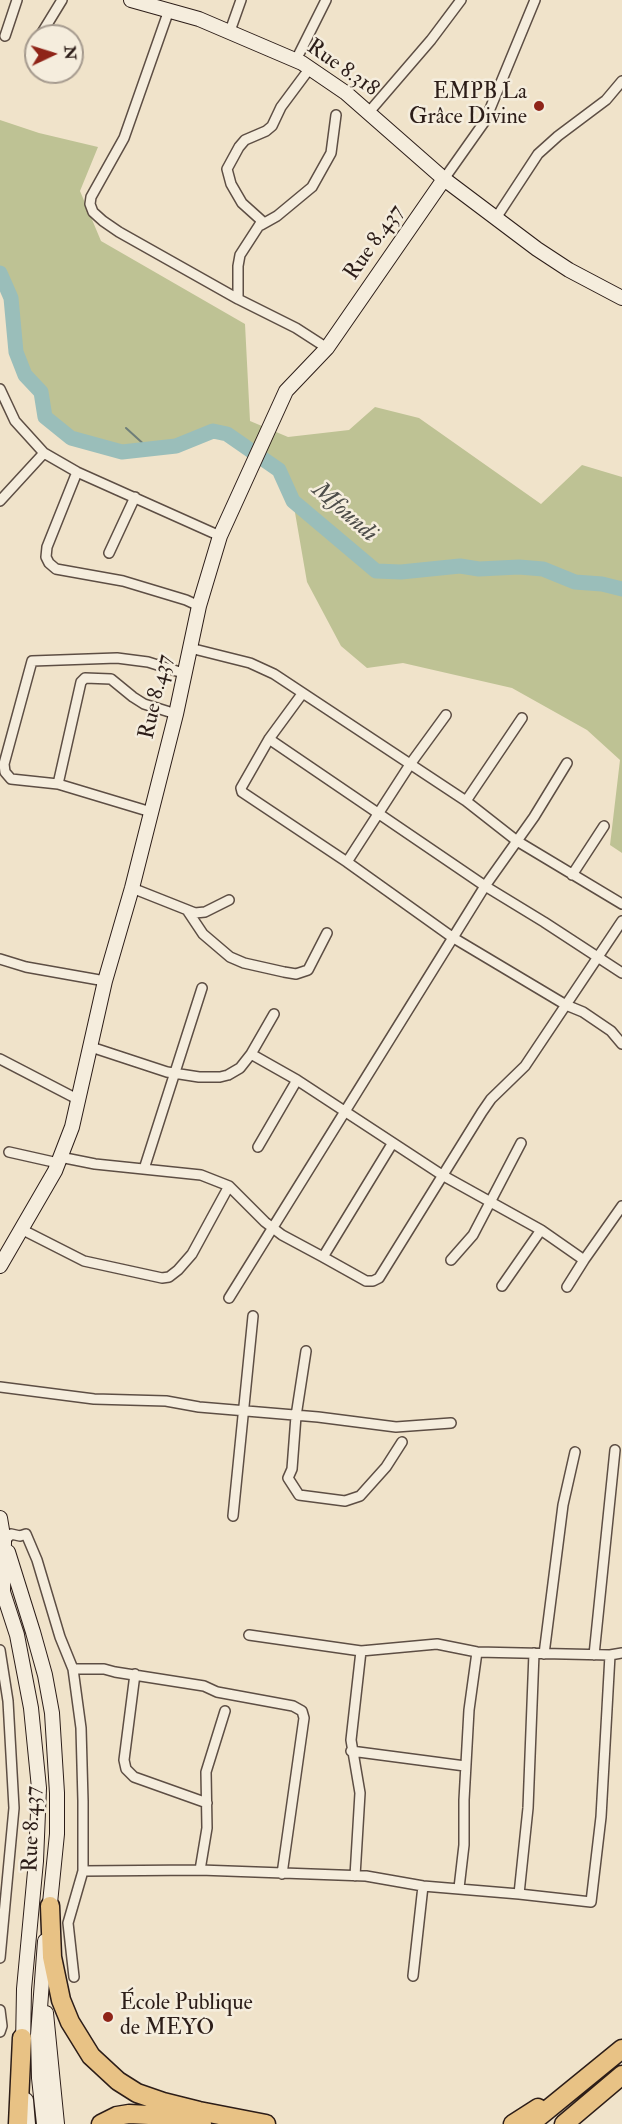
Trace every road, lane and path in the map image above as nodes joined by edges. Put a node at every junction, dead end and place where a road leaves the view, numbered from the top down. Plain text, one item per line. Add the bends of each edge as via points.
1 (17, 0) edge
2 (62, 0) edge
3 (131, 0) edge
4 (241, 0) edge
5 (326, 0) edge
6 (461, 0) edge
7 (535, 0) edge
8 (169, 10) junction
9 (47, 24) edge
10 (230, 31) junction
11 (5, 36) dead end
12 (296, 60) junction
13 (310, 68) junction
14 (622, 81) edge
15 (369, 112) junction
16 (336, 115) dead end
17 (444, 179) junction
18 (496, 218) junction
19 (261, 225) junction
20 (622, 298) edge
21 (238, 299) junction
22 (327, 348) junction
23 (0, 389) edge
24 (44, 453) junction
25 (77, 472) junction
26 (135, 497) junction
27 (0, 501) edge
28 (220, 536) junction
29 (109, 553) dead end
30 (199, 606) junction
31 (190, 648) junction
32 (186, 674) junction
33 (302, 694) junction
34 (176, 714) junction
35 (446, 715) dead end
36 (522, 718) dead end
37 (269, 739) junction
38 (411, 763) junction
39 (567, 763) dead end
40 (58, 784) junction
41 (466, 801) junction
42 (151, 812) junction
43 (378, 813) junction
44 (604, 826) dead end
45 (517, 841) junction
46 (347, 862) junction
47 (572, 874) junction
48 (485, 886) junction
49 (132, 888) junction
50 (229, 900) dead end
51 (622, 904) edge
52 (187, 910) junction
53 (622, 921) edge
54 (327, 933) dead end
55 (452, 937) junction
56 (599, 957) junction
57 (0, 960) edge
58 (622, 973) edge
59 (105, 981) junction
60 (202, 988) dead end
61 (566, 1005) junction
62 (274, 1014) dead end
63 (622, 1044) edge
64 (91, 1047) junction
65 (251, 1054) junction
66 (0, 1059) edge
67 (174, 1073) junction
68 (297, 1080) junction
69 (79, 1100) junction
70 (346, 1111) junction
71 (521, 1143) dead end
72 (392, 1144) junction
73 (258, 1146) dead end
74 (9, 1152) dead end
75 (59, 1160) junction
76 (144, 1169) junction
77 (442, 1175) junction
78 (230, 1185) junction
79 (491, 1201) junction
80 (622, 1206) edge
81 (274, 1228) junction
82 (21, 1229) junction
83 (541, 1230) junction
84 (323, 1257) junction
85 (451, 1260) dead end
86 (584, 1260) junction
87 (0, 1266) edge
88 (502, 1286) dead end
89 (567, 1287) dead end
90 (229, 1298) dead end
91 (253, 1316) dead end
92 (306, 1351) dead end
93 (0, 1387) edge
94 (245, 1411) junction
95 (296, 1416) junction
96 (451, 1424) dead end
97 (402, 1442) dead end
98 (615, 1449) dead end
99 (575, 1452) dead end
100 (234, 1516) dead end
101 (0, 1518) edge
102 (4, 1542) junction
103 (249, 1635) dead end
104 (0, 1650) edge
105 (361, 1650) junction
106 (477, 1652) junction
107 (539, 1653) junction
108 (622, 1653) edge
109 (594, 1655) junction
110 (610, 1655) junction
111 (73, 1668) junction
112 (135, 1674) junction
113 (4, 1701) edge
114 (225, 1711) dead end
115 (351, 1751) junction
116 (465, 1766) junction
117 (207, 1803) junction
118 (0, 1853) edge
119 (11, 1854) junction
120 (200, 1870) junction
121 (83, 1871) junction
122 (282, 1874) junction
123 (356, 1876) junction
124 (423, 1886) junction
125 (459, 1888) junction
126 (519, 1894) junction
127 (50, 1906) junction
128 (0, 1958) edge
129 (42, 1969) junction
130 (412, 1976) dead end
131 (74, 1977) dead end
132 (0, 2010) edge
133 (0, 2032) edge
134 (22, 2038) junction
135 (622, 2049) edge
136 (598, 2070) junction
137 (622, 2075) edge
138 (593, 2101) junction
139 (18, 2124) edge
140 (28, 2124) edge
141 (44, 2124) edge
142 (57, 2124) edge
143 (101, 2124) edge
144 (202, 2124) edge
145 (266, 2124) edge
146 (513, 2124) edge
147 (530, 2124) edge
148 (564, 2124) edge
149 (571, 2124) edge

1 - 11 street
2 - 9 street
3 - 8 main road, Rue 8.318
4 - 10 street
5 - 12 street
6 - 15 street
7 - 17 street via 485,121
8 - 10 main road, Rue 8.318
8 - 21 street via 124,138 90,204 93,212 119,232
10 - 12 main road, Rue 8.318
12 - 13 main road, Rue 8.318
13 - 15 main road, Rue 8.318
13 - 19 street via 280,107 272,126 245,140 227,169 242,203 261,219
14 - 18 street via 606,100 538,154
15 - 17 main road, Rue 8.318
16 - 19 street via 331,153 312,187
17 - 18 main road, Rue 8.318
17 - 22 main road, Rue 8.437
18 - 20 main road, Rue 8.318 via 569,270
19 - 21 street via 240,255
21 - 22 street
22 - 28 main road, Rue 8.437 via 286,391
23 - 24 street via 15,421
24 - 25 street
24 - 27 street
25 - 26 street
25 - 30 street via 47,547 49,563 56,569 123,581
26 - 28 street
26 - 29 street
28 - 30 main road, Rue 8.437
30 - 31 main road, Rue 8.437
31 - 32 main road, Rue 8.437
31 - 33 street via 262,668
32 - 34 main road, Rue 8.437
32 - 40 street via 148,662 117,658 32,662 5,772 15,780
33 - 37 street
33 - 38 street
34 - 40 street via 144,704 111,679 85,678
34 - 42 main road, Rue 8.437
35 - 38 street
36 - 41 street
37 - 43 street
37 - 46 street via 242,792
38 - 41 street
38 - 43 street
39 - 45 street
40 - 42 street
41 - 45 street
42 - 49 main road, Rue 8.437
43 - 46 street
43 - 48 street
44 - 47 street
45 - 47 street
45 - 48 street
46 - 55 street
47 - 51 street
48 - 55 street
48 - 56 street
49 - 52 street
49 - 59 main road, Rue 8.437
50 - 52 street via 205,912
52 - 54 street via 203,934 230,957 291,974 308,970
53 - 56 street
55 - 61 street
55 - 70 street
56 - 58 street
56 - 61 street
57 - 59 street
59 - 64 main road, Rue 8.437
60 - 67 street
61 - 63 street via 611,1031
61 - 77 street via 525,1066 491,1099
62 - 65 street
64 - 67 street
64 - 69 main road, Rue 8.437
65 - 67 street via 228,1076
65 - 68 street
66 - 69 street
67 - 76 street
68 - 70 street
68 - 73 street
69 - 75 main road, Rue 8.437
70 - 72 street
70 - 81 street
71 - 79 street
72 - 77 street
72 - 84 street
74 - 75 street
75 - 76 street
75 - 82 main road, Rue 8.437
76 - 78 street via 201,1175
77 - 79 street
77 - 84 street via 379,1278 366,1281
78 - 81 street
78 - 82 street via 192,1254 169,1277 84,1261
79 - 83 street
79 - 85 street via 473,1235
80 - 86 street
81 - 84 street
81 - 90 street
82 - 87 main road, Rue 8.437
83 - 86 street
83 - 88 street
86 - 89 street
91 - 94 street
92 - 95 street
93 - 94 street
94 - 95 street
94 - 100 street
95 - 96 street via 396,1427
95 - 97 street via 288,1478 299,1495 345,1502 360,1496
98 - 109 street
99 - 107 street
101 - 102 main road, Rue 8.437
102 - 111 street via 11,1534 26,1534
102 - 127 main road, Rue 8.437 via 33,1632 52,1713 57,1834
102 - 134 main road, Rue 8.437 via 3,1592 17,1635 29,1698 39,1788
103 - 105 street
104 - 113 street
105 - 106 street via 436,1644
105 - 115 street
106 - 107 street
106 - 116 street
107 - 109 street
107 - 126 street
108 - 110 street
109 - 110 street
110 - 126 street via 602,1817 591,1902
111 - 112 street
111 - 121 street via 81,1728
112 - 117 street via 126,1770 135,1777
112 - 122 street via 204,1686 302,1711
113 - 119 street via 14,1808
114 - 117 street via 206,1772
115 - 116 street
115 - 123 street via 360,1793
116 - 125 street
117 - 120 street
118 - 119 street
119 - 128 street
120 - 121 street
120 - 122 street
121 - 131 street via 68,1923
122 - 123 street
123 - 124 street
124 - 125 street
124 - 130 street
125 - 126 street
127 - 129 main road, Rue 8.437
127 - 145 highway via 52,1957 61,2000 91,2056 136,2093
129 - 141 main road, Rue 8.437 via 38,2035
129 - 142 main road
132 - 133 street
134 - 139 highway
134 - 140 main road, Rue 8.437
135 - 136 highway
136 - 146 highway
136 - 147 highway
137 - 138 highway
138 - 148 highway
138 - 149 highway
143 - 144 highway via 129,2114

